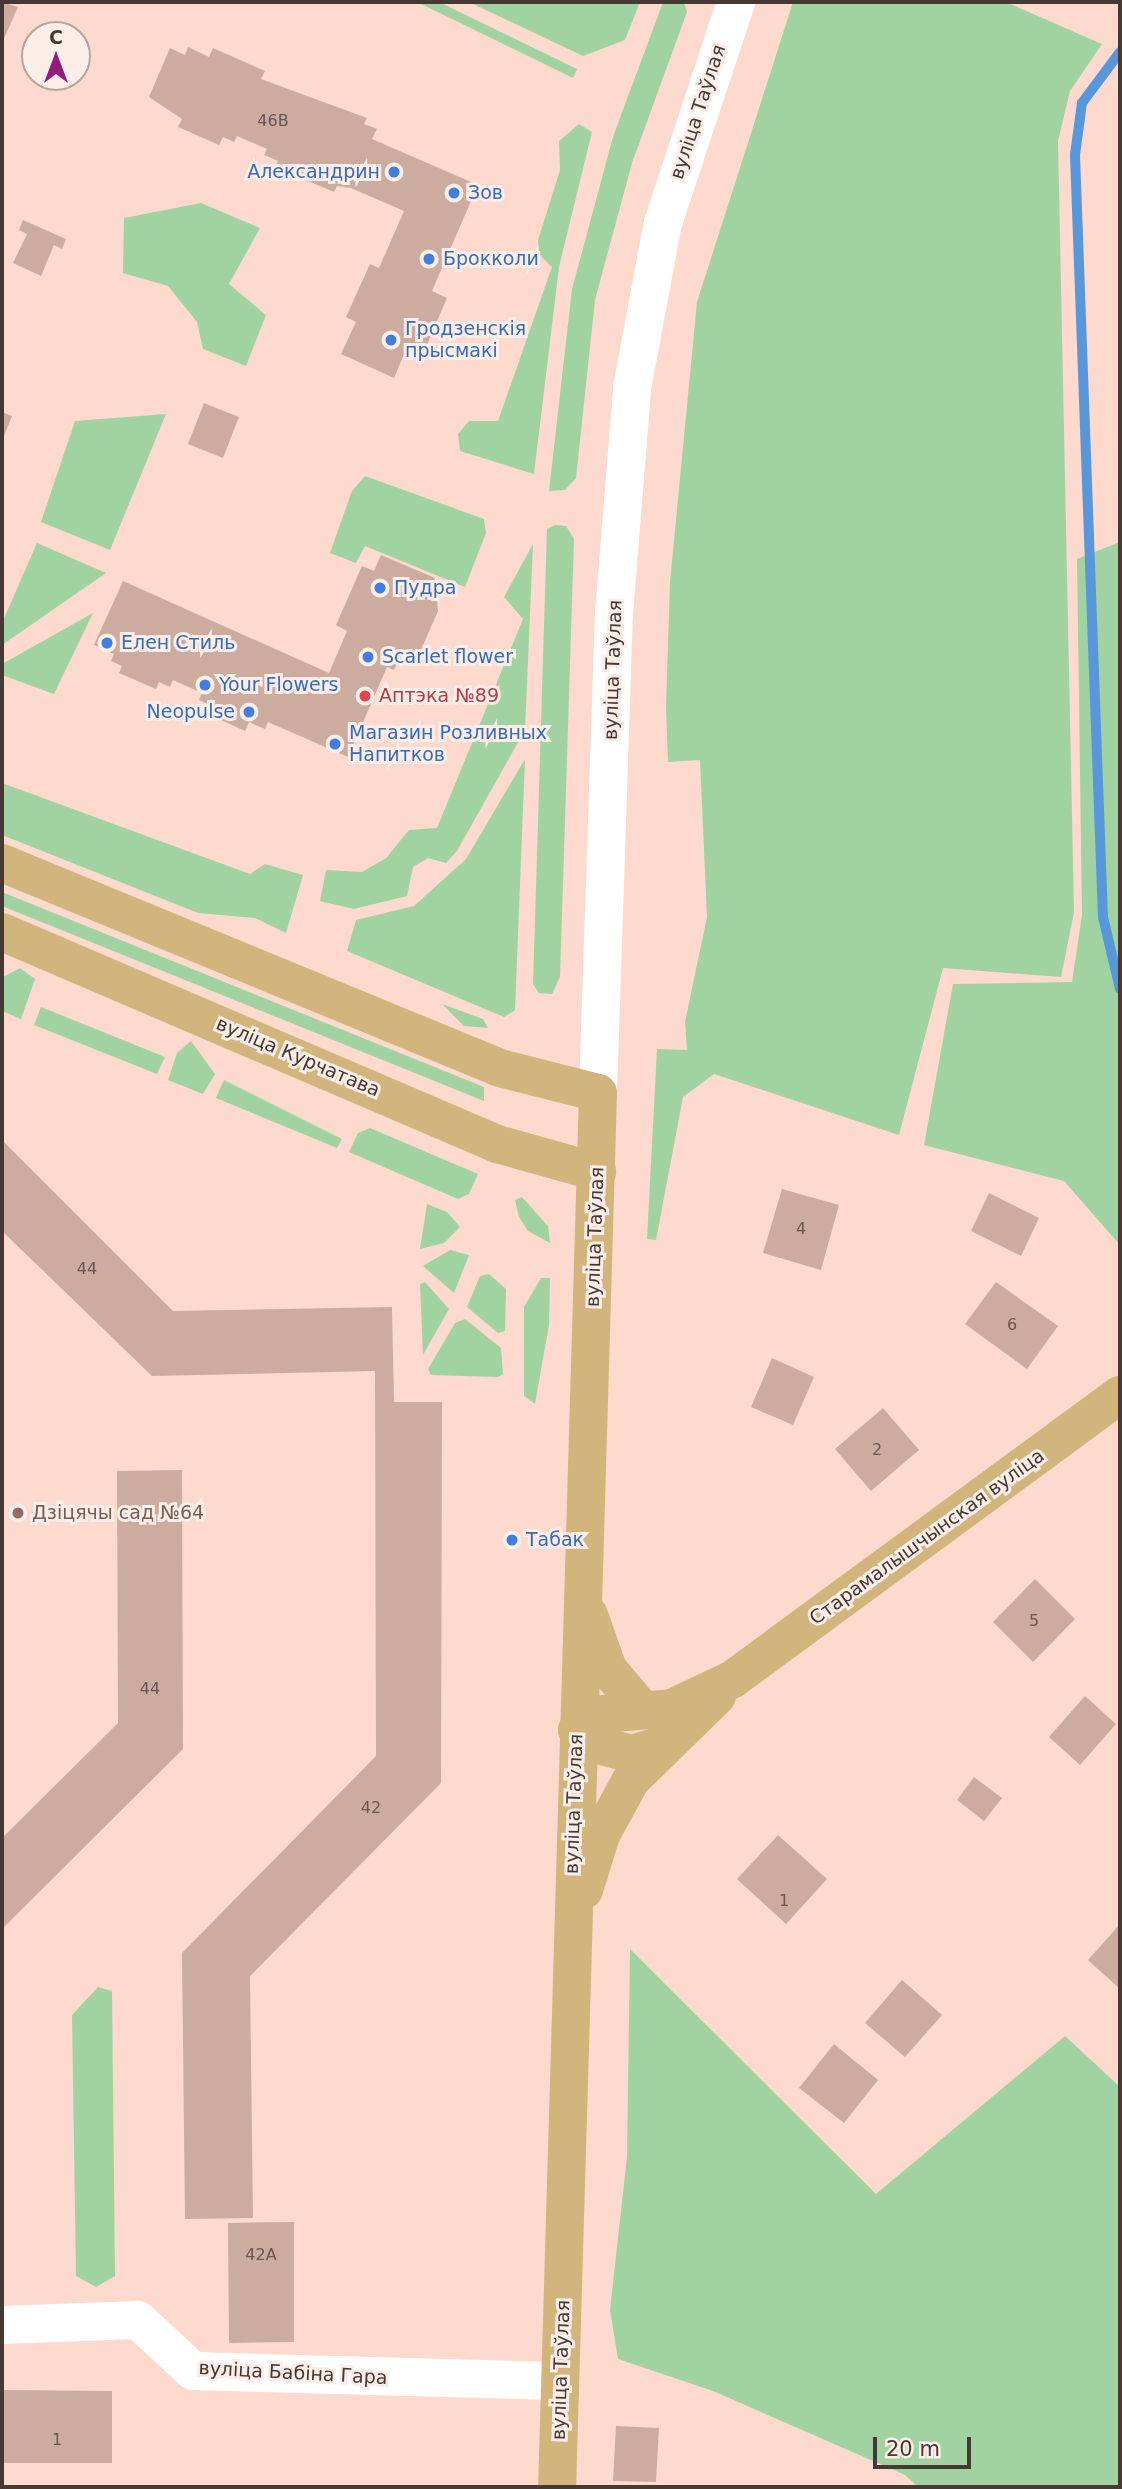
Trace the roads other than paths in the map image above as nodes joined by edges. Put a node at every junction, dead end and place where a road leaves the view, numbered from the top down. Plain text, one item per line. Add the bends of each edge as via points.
1 (736, 2) edge
2 (2, 863) edge
3 (2, 932) edge
4 (598, 1093) junction
5 (597, 1172) junction
6 (1120, 1395) edge
7 (582, 1593) junction
8 (733, 1679) junction
9 (640, 1707) junction
10 (576, 1730) junction
11 (665, 1744) junction
12 (570, 1932) junction
13 (2, 2325) edge
14 (560, 2381) junction
15 (557, 2487) edge

1 - 4 street, вуліца Таўлая via 663,223 632,388 614,614
2 - 4 main road via 500,1068
3 - 5 main road, вуліца Курчатава via 497,1144
4 - 5 main road, вуліца Таўлая
5 - 7 main road, вуліца Таўлая
6 - 8 main road, Старамалышчынская вуліца
7 - 9 main road via 608,1669
7 - 10 main road, вуліца Таўлая
8 - 9 main road via 672,1708
8 - 11 main road
9 - 10 main road via 604,1714
10 - 11 main road via 602,1746 632,1754
10 - 12 main road, вуліца Таўлая
11 - 12 main road via 612,1811
12 - 14 main road, вуліца Таўлая
13 - 14 street, вуліца Бабіна Гара via 138,2320 193,2371
14 - 15 main road, вуліца Таўлая

